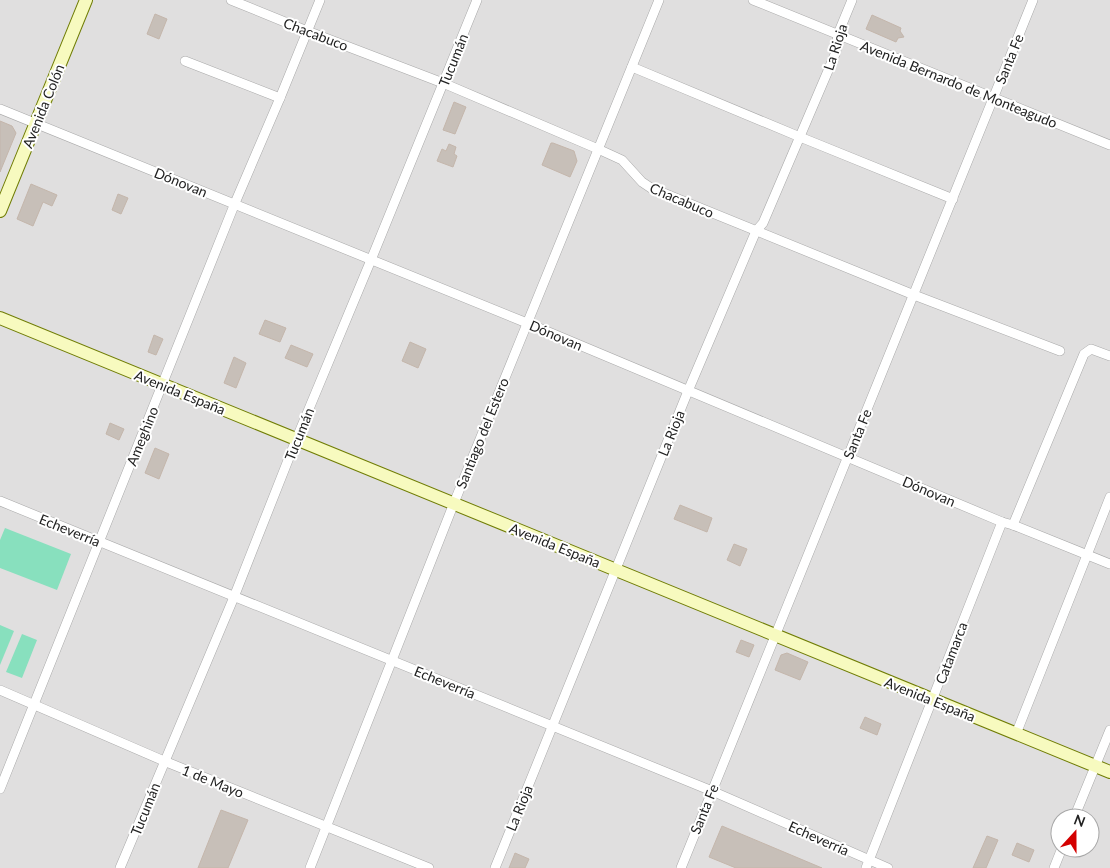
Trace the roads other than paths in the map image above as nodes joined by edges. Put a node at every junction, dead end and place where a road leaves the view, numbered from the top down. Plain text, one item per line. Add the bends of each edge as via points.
1 (86, 0) edge
2 (231, 0) edge
3 (320, 0) edge
4 (478, 0) edge
5 (659, 0) edge
6 (753, 0) edge
7 (852, 0) edge
8 (1033, 0) edge
9 (307, 31) junction
10 (838, 34) junction
11 (184, 61) dead end
12 (632, 66) junction
13 (444, 83) junction
14 (280, 98) junction
15 (994, 98) junction
16 (0, 108) edge
17 (36, 123) junction
18 (800, 137) junction
19 (1110, 145) edge
20 (598, 149) junction
21 (953, 198) junction
22 (235, 204) junction
23 (0, 211) edge
24 (756, 231) junction
25 (371, 260) junction
26 (914, 295) junction
27 (0, 318) edge
28 (527, 323) junction
29 (1060, 351) dead end
30 (1107, 355) edge
31 (162, 385) junction
32 (688, 391) junction
33 (296, 440) junction
34 (848, 457) junction
35 (1110, 498) edge
36 (0, 501) edge
37 (454, 503) junction
38 (1002, 522) junction
39 (1012, 524) junction
40 (100, 542) junction
41 (1088, 555) junction
42 (1110, 564) edge
43 (616, 569) junction
44 (234, 597) junction
45 (775, 635) junction
46 (392, 660) junction
47 (0, 690) edge
48 (932, 700) junction
49 (35, 704) junction
50 (552, 726) junction
51 (1110, 730) edge
52 (1016, 734) junction
53 (164, 761) junction
54 (1095, 766) junction
55 (1110, 772) edge
56 (0, 789) edge
57 (712, 791) junction
58 (1078, 808) edge
59 (327, 827) junction
60 (867, 864) edge
61 (120, 868) edge
62 (310, 868) edge
63 (429, 868) edge
64 (495, 868) edge
65 (681, 868) edge
66 (888, 868) edge

1 - 17 street, Avenida Colón
2 - 9 street, Chacabuco
3 - 9 street, Ameghino
4 - 13 street, Tucumán
5 - 12 street, Santiago del Estero
6 - 10 street, Avenida Bernardo de Monteagudo
7 - 10 street, La Rioja
8 - 15 street, Santa Fe
9 - 13 street, Chacabuco
9 - 14 street, Ameghino
10 - 15 street, Avenida Bernardo de Monteagudo
10 - 18 street, La Rioja via 836,52
11 - 14 street
12 - 18 street
12 - 20 street, Santiago del Estero
13 - 20 street, Chacabuco
13 - 25 street, Tucumán
14 - 22 street, Ameghino
15 - 19 street, Avenida Bernardo de Monteagudo
15 - 21 street, Santa Fe
16 - 17 street, Dónovan
17 - 22 street, Dónovan
17 - 23 street, Avenida Colón
18 - 21 street
18 - 24 street, La Rioja via 763,223
20 - 24 street, Chacabuco via 622,160 651,188
20 - 28 street, Santiago del Estero
21 - 26 street, Santa Fe
22 - 25 street, Dónovan
22 - 31 street, Ameghino
24 - 26 street, Chacabuco
24 - 32 street, La Rioja
25 - 28 street, Dónovan
25 - 33 street, Tucumán
26 - 29 street, Chacabuco
26 - 34 street, Santa Fe
27 - 31 street, Avenida España
28 - 32 street, Dónovan
28 - 37 street, Santiago del Estero
30 - 39 street via 1091,349 1084,354
31 - 33 street, Avenida España
31 - 40 street, Ameghino
32 - 34 street, Dónovan
32 - 43 street, La Rioja
33 - 37 street, Avenida España
33 - 44 street, Tucumán
34 - 38 street, Dónovan
34 - 45 street, Santa Fe
35 - 41 street
36 - 40 street, Echeverría
37 - 43 street, Avenida España
37 - 46 street, Santiago del Estero
38 - 39 street, Dónovan
38 - 48 street, Catamarca
39 - 41 street, Dónovan
40 - 44 street, Echeverría
40 - 49 street, Ameghino
41 - 42 street, Dónovan
41 - 52 street
43 - 45 street, Avenida España
43 - 50 street, La Rioja
44 - 46 street, Echeverría
44 - 53 street, Tucumán
45 - 48 street, Avenida España
45 - 57 street, Santa Fe
46 - 50 street, Echeverría
46 - 59 street, Santiago del Estero
47 - 49 street, 1 de Mayo
48 - 52 street, Avenida España
48 - 60 street, Catamarca
49 - 53 street, 1 de Mayo
49 - 56 street, Ameghino
50 - 57 street, Echeverría
50 - 64 street, La Rioja
51 - 54 street
52 - 54 street, Avenida España
53 - 59 street, 1 de Mayo
53 - 61 street, Tucumán
54 - 55 street, Avenida España
54 - 58 street
57 - 60 street, Echeverría
57 - 65 street, Santa Fe
59 - 62 street, Santiago del Estero
59 - 63 street, 1 de Mayo
60 - 66 street, Echeverría

